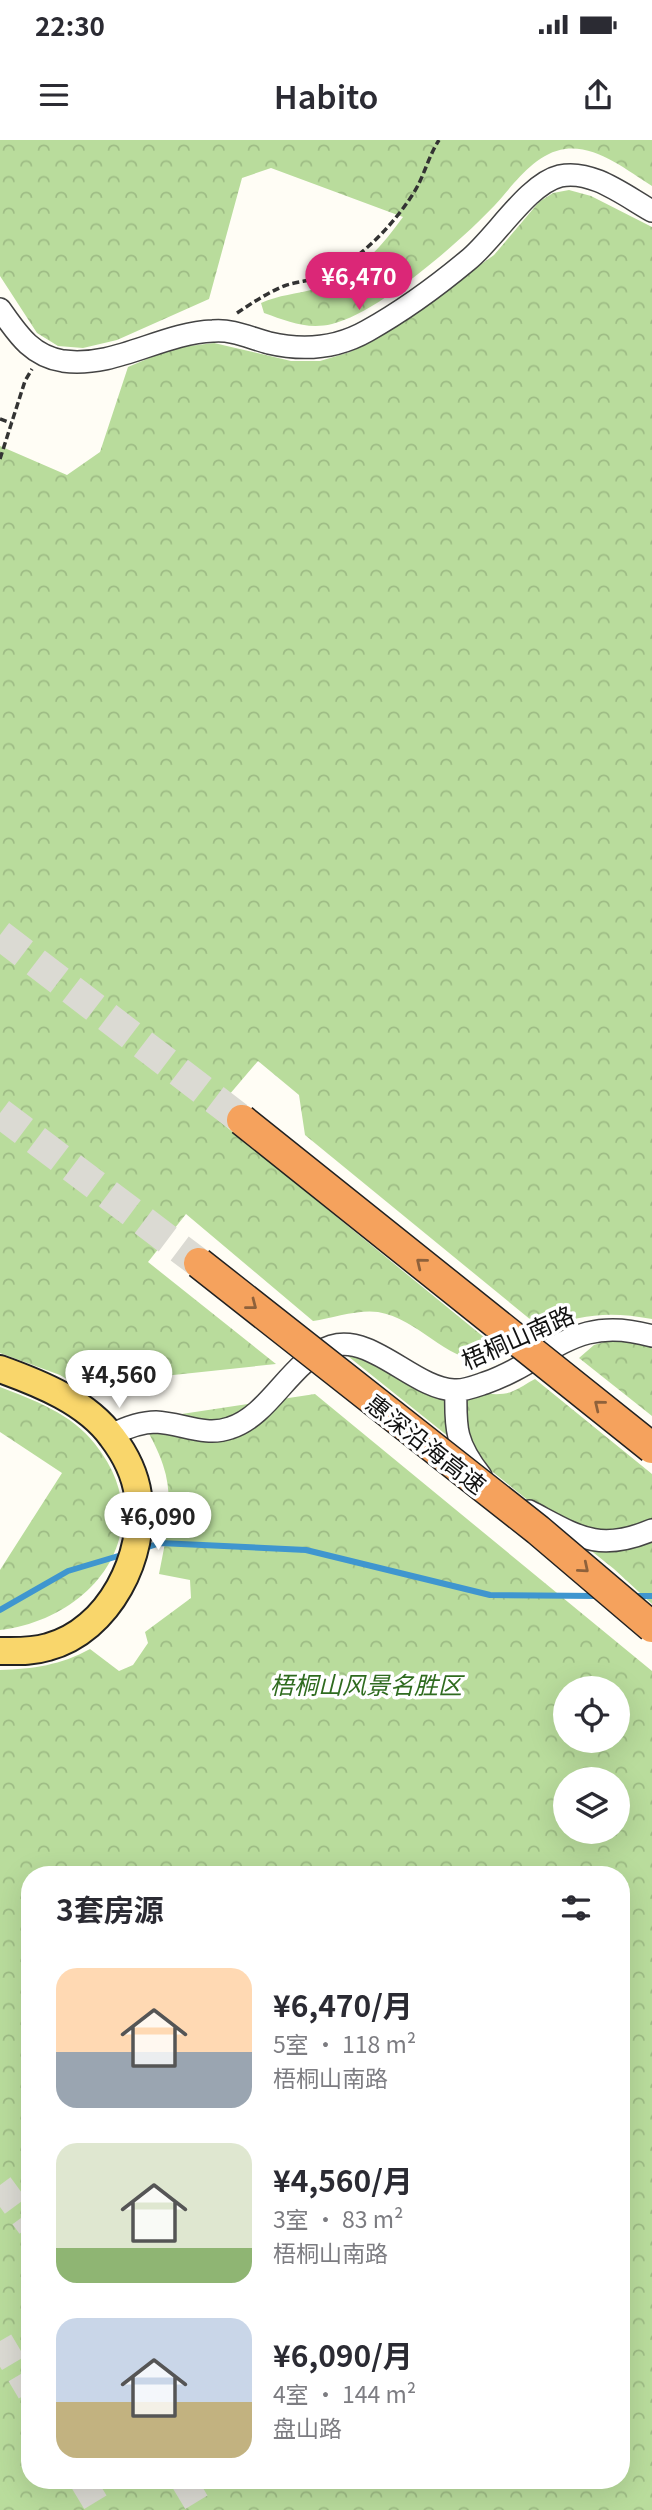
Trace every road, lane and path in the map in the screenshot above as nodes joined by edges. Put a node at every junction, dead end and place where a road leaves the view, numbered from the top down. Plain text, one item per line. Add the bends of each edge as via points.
1 (439, 140) edge
2 (652, 211) edge
3 (0, 309) edge
4 (215, 330) junction
5 (41, 355) junction
6 (0, 419) edge
7 (12, 424) junction
8 (0, 459) edge
9 (242, 1121) tunnel mouth
10 (199, 1263) tunnel mouth
11 (652, 1336) edge
12 (0, 1369) edge
13 (456, 1391) junction
14 (111, 1435) junction
15 (652, 1448) edge
16 (652, 1530) edge
17 (652, 1627) edge
18 (0, 1651) edge

1 - 4 path via 415,192 359,254 326,275 256,300
2 - 4 street via 596,180 576,174 558,177 528,196 467,261 368,331 345,342 298,348
3 - 5 street via 22,340
4 - 5 street via 93,361
5 - 7 path via 25,381
6 - 7 path
7 - 8 path
15 -> 9 highway, bridge
10 -> 17 highway, 惠深沿海高速, bridge via 538,1530
11 - 13 street, 梧桐山南路 via 601,1329 579,1334 508,1374
12 - 14 main road via 59,1394
13 - 14 street, 梧桐山南路 via 355,1345 334,1345 316,1354 248,1419 229,1429 205,1432 156,1422 129,1426
13 - 16 street via 456,1431 469,1461 488,1486 575,1535 602,1543
14 - 18 main road via 129,1464 138,1495 139,1528 130,1565 109,1602 73,1636 49,1647

